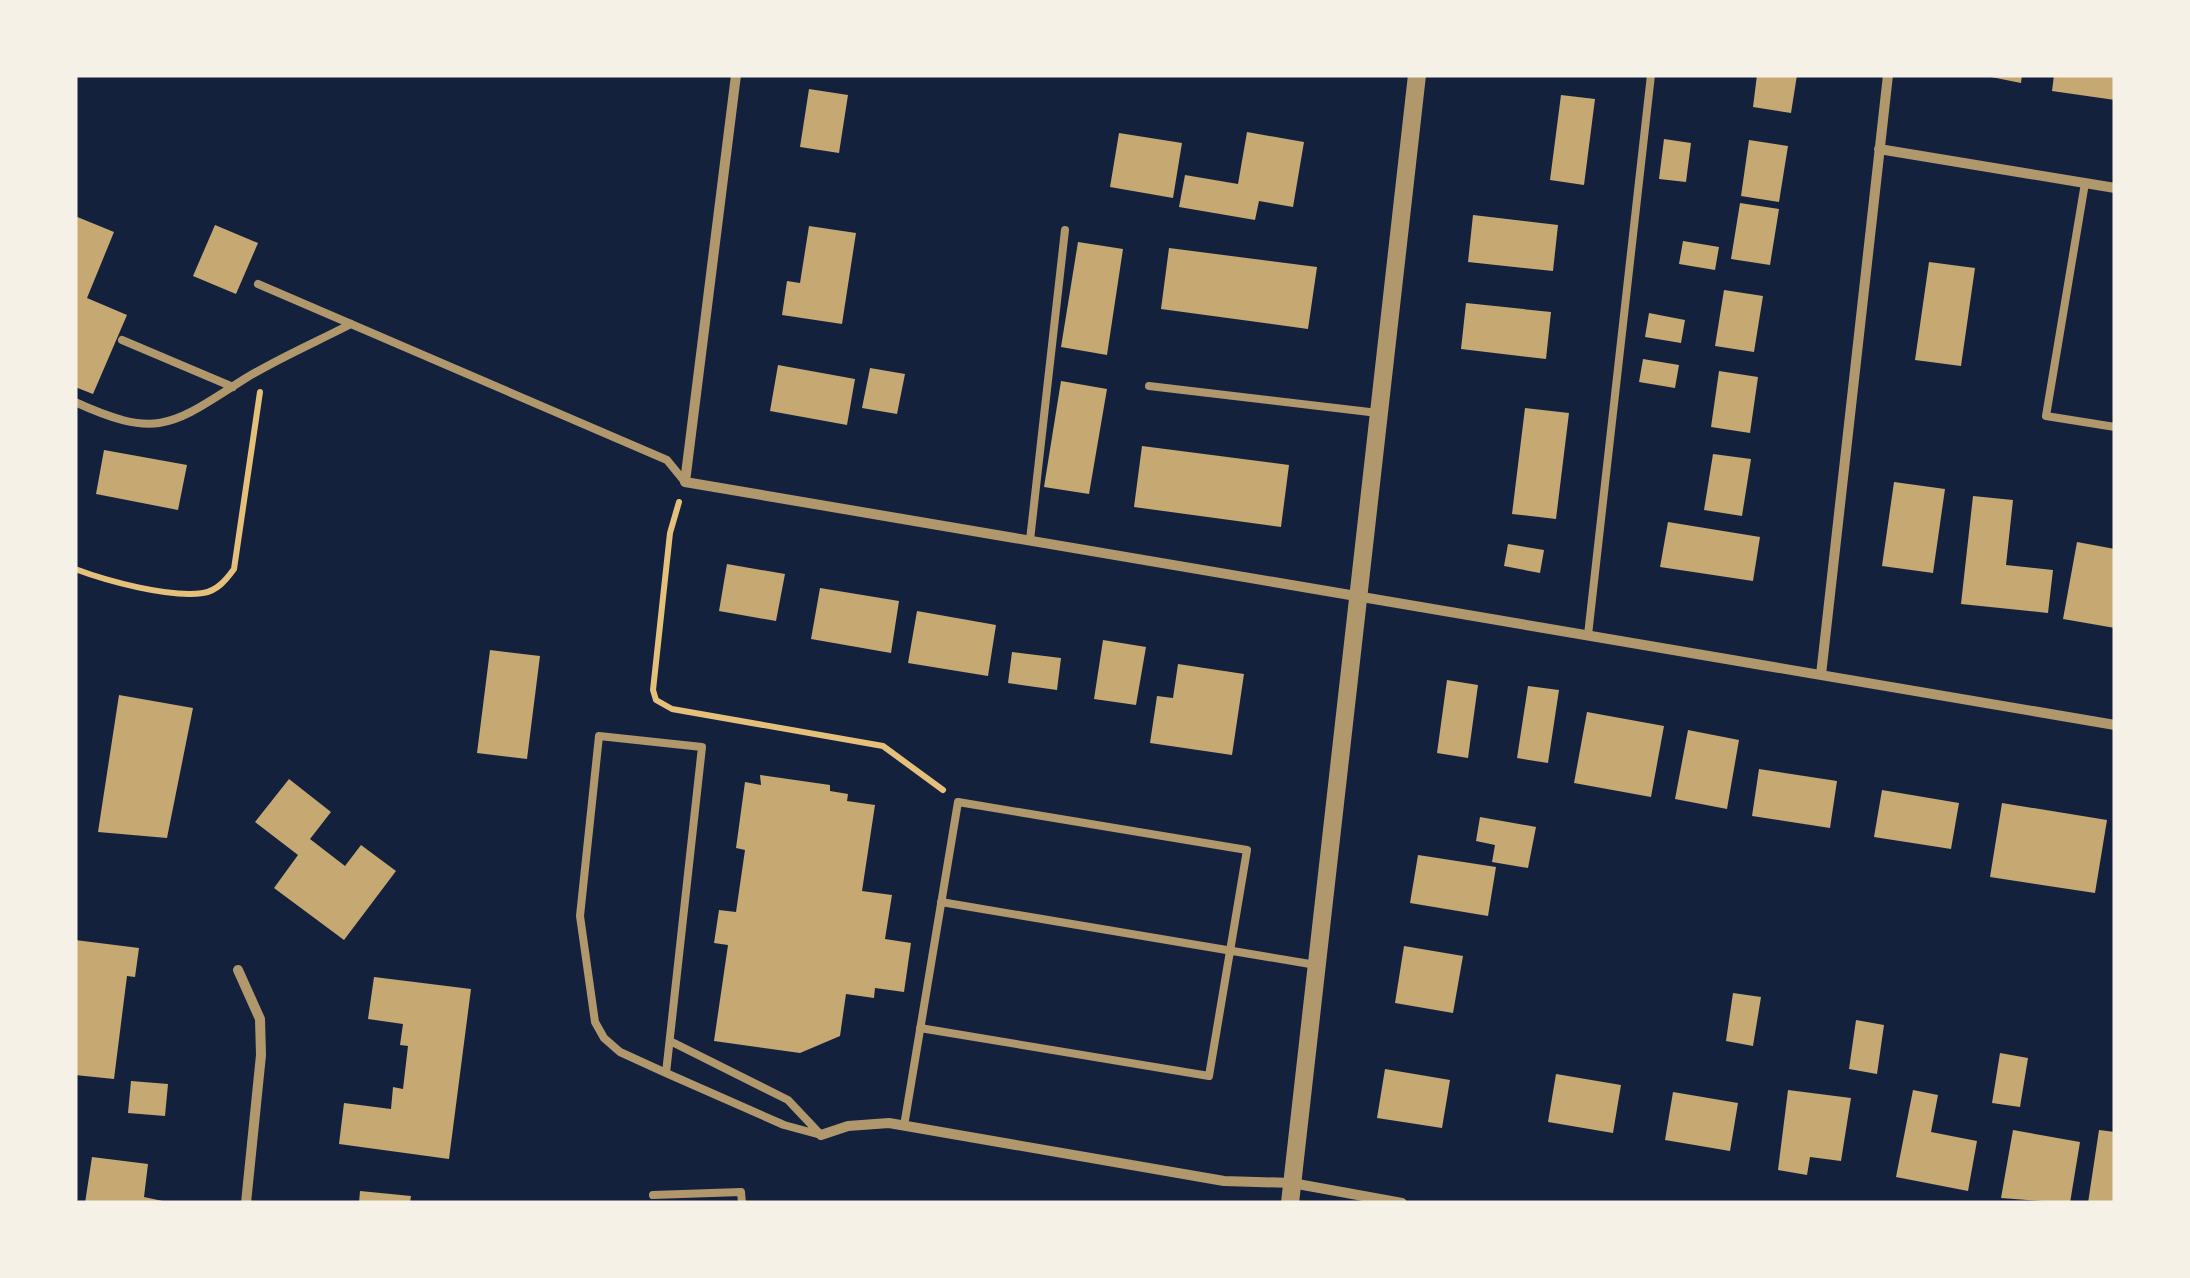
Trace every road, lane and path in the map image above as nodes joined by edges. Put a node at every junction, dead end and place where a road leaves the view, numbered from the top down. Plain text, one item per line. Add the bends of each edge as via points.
1 (736, 75) edge
2 (1417, 75) edge
3 (1650, 75) edge
4 (1888, 75) edge
5 (1879, 149) junction
6 (2085, 182) junction
7 (2115, 188) edge
8 (1064, 230) dead end
9 (258, 284) dead end
10 (351, 324) junction
11 (122, 340) dead end
12 (261, 370) junction
13 (1150, 386) dead end
14 (233, 388) junction
15 (75, 402) edge
16 (1379, 414) junction
17 (2115, 427) edge
18 (685, 482) junction
19 (1030, 540) junction
20 (75, 569) edge
21 (1358, 595) junction
22 (1588, 635) junction
23 (1820, 676) junction
24 (2115, 726) edge
25 (958, 802) junction
26 (941, 902) junction
27 (1230, 951) junction
28 (1316, 965) junction
29 (238, 970) dead end
30 (920, 1028) junction
31 (670, 1041) junction
32 (666, 1073) junction
33 (904, 1126) junction
34 (821, 1135) junction
35 (1292, 1183) junction
36 (653, 1194) dead end
37 (246, 1203) edge
38 (742, 1203) edge
39 (1290, 1203) edge
40 (1402, 1203) edge

1 - 18 street
2 - 16 street
3 - 22 lane
4 - 5 street
5 - 6 street
5 - 23 street
6 - 7 street
6 - 17 lane via 2046,416
8 - 19 lane
9 - 10 lane
10 - 12 lane
10 - 18 lane via 667,460
11 - 14 lane
12 - 14 lane
12 - 20 path via 234,569 223,584 206,593 180,593
13 - 16 lane
14 - 15 lane via 197,412 145,426
16 - 21 street
18 - 19 street
18 - 25 path via 670,533 656,700 672,710 883,746
19 - 21 street
21 - 22 street
21 - 28 street
22 - 23 street
23 - 24 street
25 - 26 lane
25 - 27 lane via 1247,850
26 - 27 lane
26 - 30 lane
27 - 28 lane
27 - 30 lane via 1210,1076
28 - 35 street
29 - 37 street via 260,1018 262,1055
30 - 33 lane
31 - 32 lane
31 - 32 lane via 702,747 599,736 580,916 595,1022 620,1052
31 - 34 lane via 788,1100
32 - 34 lane
33 - 34 street via 865,1123
33 - 35 street via 1224,1182
35 - 39 street
35 - 40 street
36 - 38 lane via 741,1192

